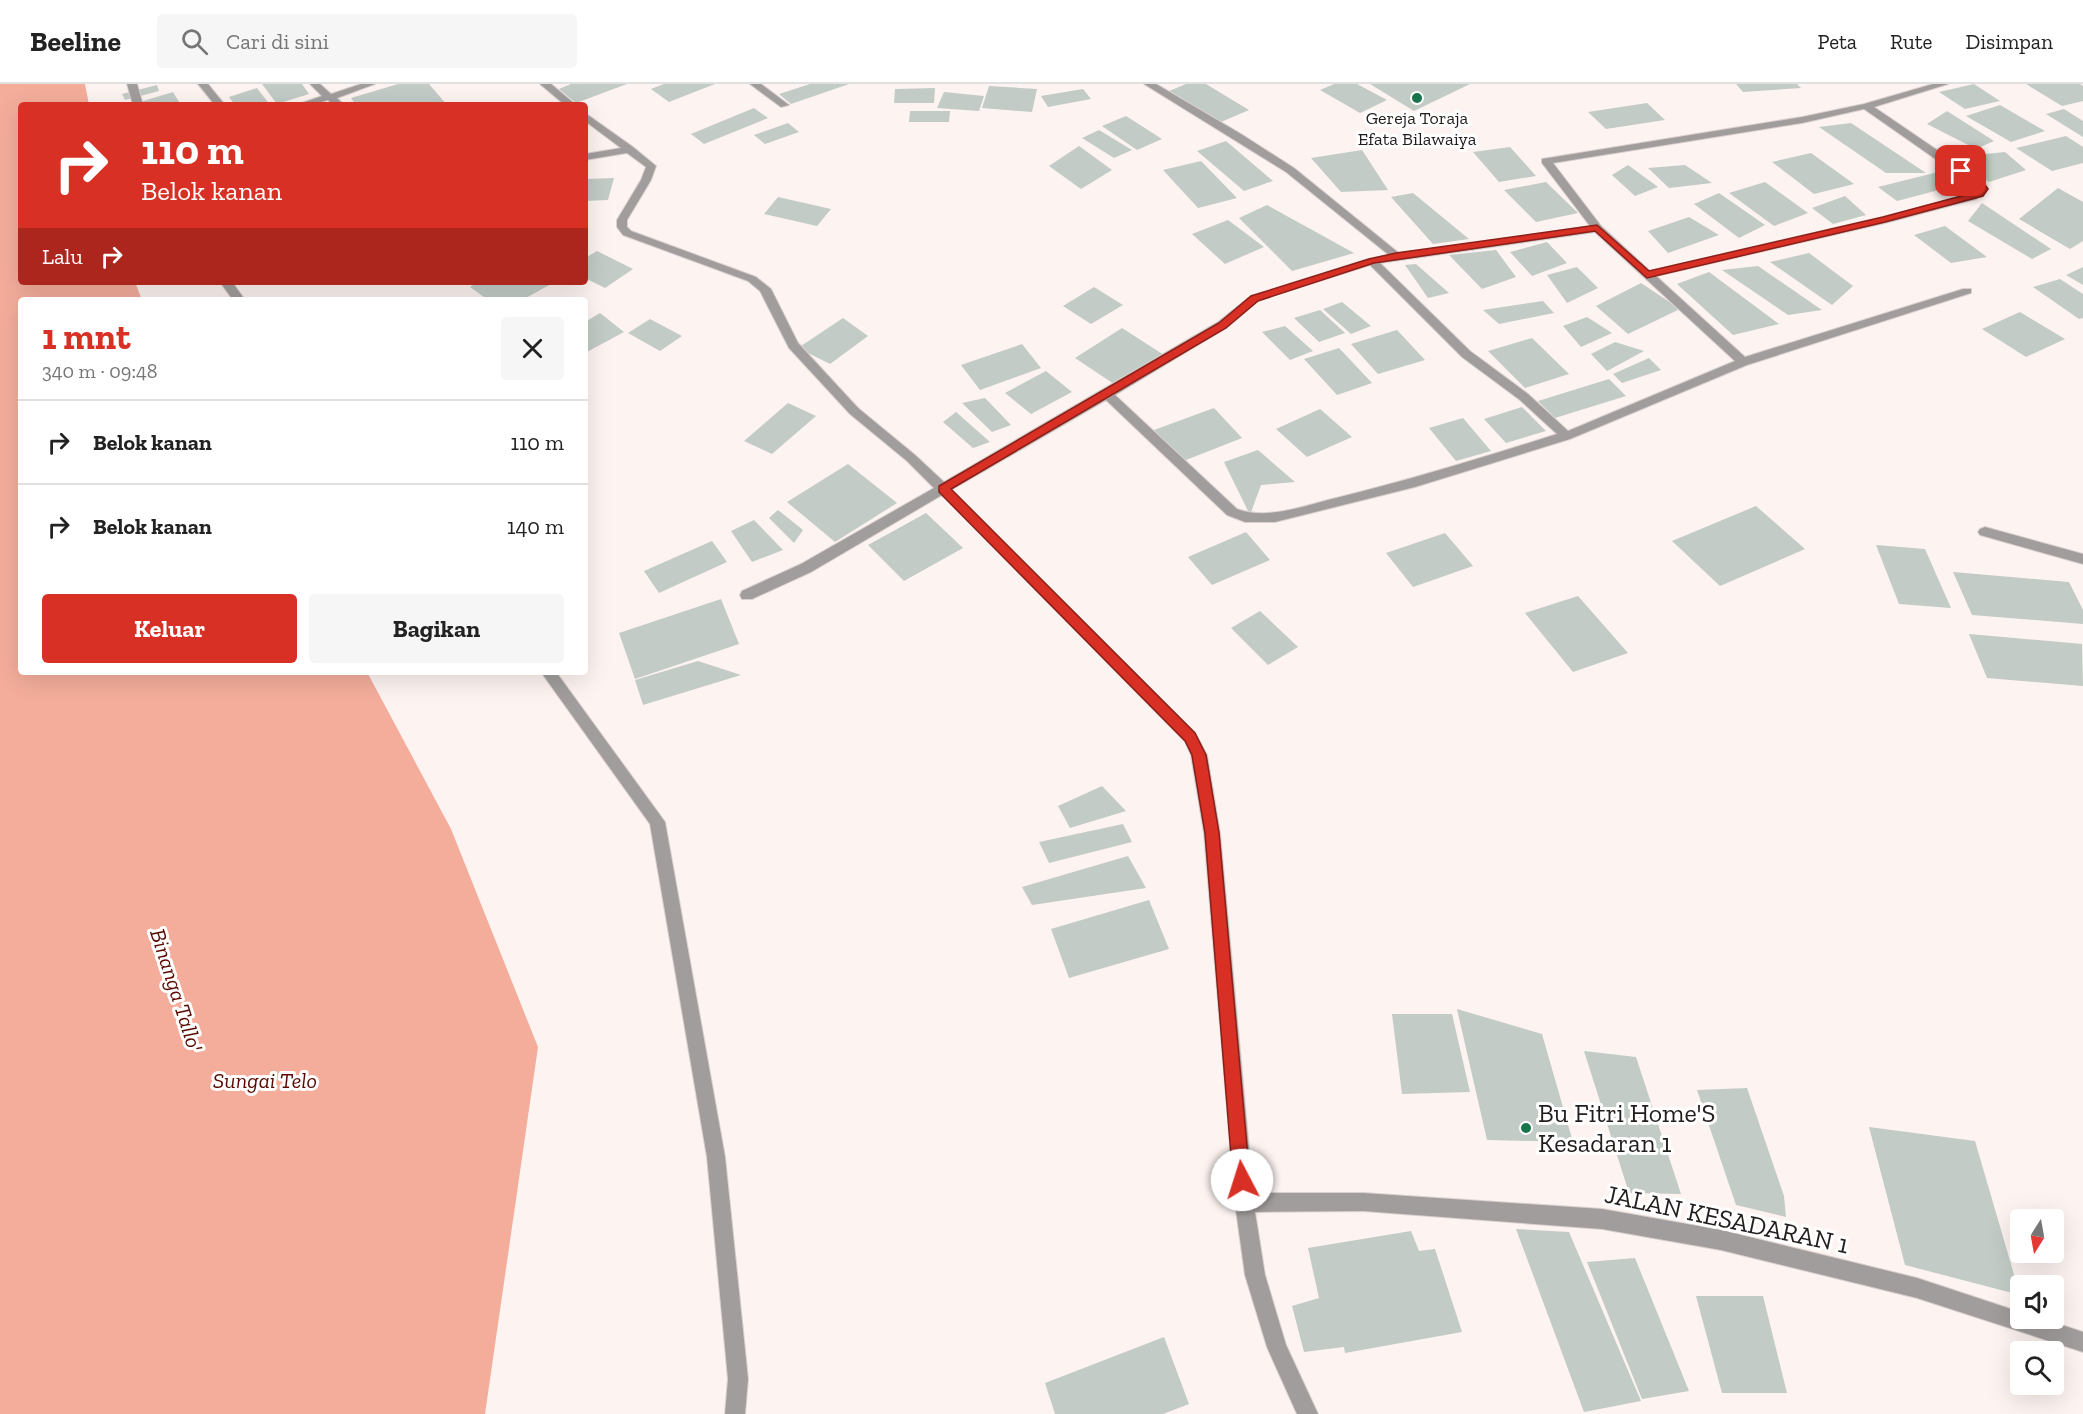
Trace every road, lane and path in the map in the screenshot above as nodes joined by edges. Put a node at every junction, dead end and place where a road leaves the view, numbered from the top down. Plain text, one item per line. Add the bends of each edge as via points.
1 (132, 84) edge
2 (202, 84) edge
3 (315, 84) edge
4 (370, 84) edge
5 (545, 84) edge
6 (754, 84) edge
7 (1149, 84) edge
8 (1942, 84) edge
9 (330, 97) junction
10 (137, 102) edge
11 (217, 102) edge
12 (312, 102) edge
13 (336, 102) edge
14 (568, 102) edge
15 (784, 105) dead end
16 (1866, 106) junction
17 (588, 118) edge
18 (630, 149) junction
19 (588, 156) edge
20 (1597, 228) junction
21 (1396, 256) junction
22 (1372, 261) junction
23 (1647, 275) junction
24 (1967, 291) dead end
25 (1743, 362) junction
26 (1107, 394) junction
27 (1566, 436) junction
28 (943, 489) junction
29 (1985, 532) dead end
30 (2083, 559) edge
31 (747, 594) dead end
32 (550, 675) edge
33 (1244, 1203) junction
34 (2083, 1342) edge
35 (735, 1414) edge
36 (1308, 1414) edge

1 - 10 street
2 - 11 street
3 - 9 street
4 - 9 street
5 - 14 street
6 - 15 street
7 - 21 street via 1290,170
8 - 16 street
9 - 12 street
9 - 13 street
16 - 20 street via 1546,161
16 - 23 street via 1983,189 1972,196 1885,220
17 - 18 street
18 - 19 street
18 - 28 street via 651,166 622,220 625,231 752,279 765,289 793,345 854,411
20 - 21 street
20 - 23 street
21 - 22 street
22 - 26 street via 1255,298 1222,325
22 - 27 street via 1466,354 1524,397
23 - 25 street
24 - 25 street
25 - 27 street
26 - 27 street via 1232,512 1245,517 1292,513 1399,487
26 - 28 street
28 - 31 street via 806,568
28 - 33 street via 1183,729 1199,755 1212,833
29 - 30 street
32 - 35 street via 657,822 716,1157 738,1379
33 - 34 street, JALAN KESADARAN 1 via 1363,1202 1602,1219 1721,1240 1917,1288
33 - 36 street via 1255,1275 1277,1347

